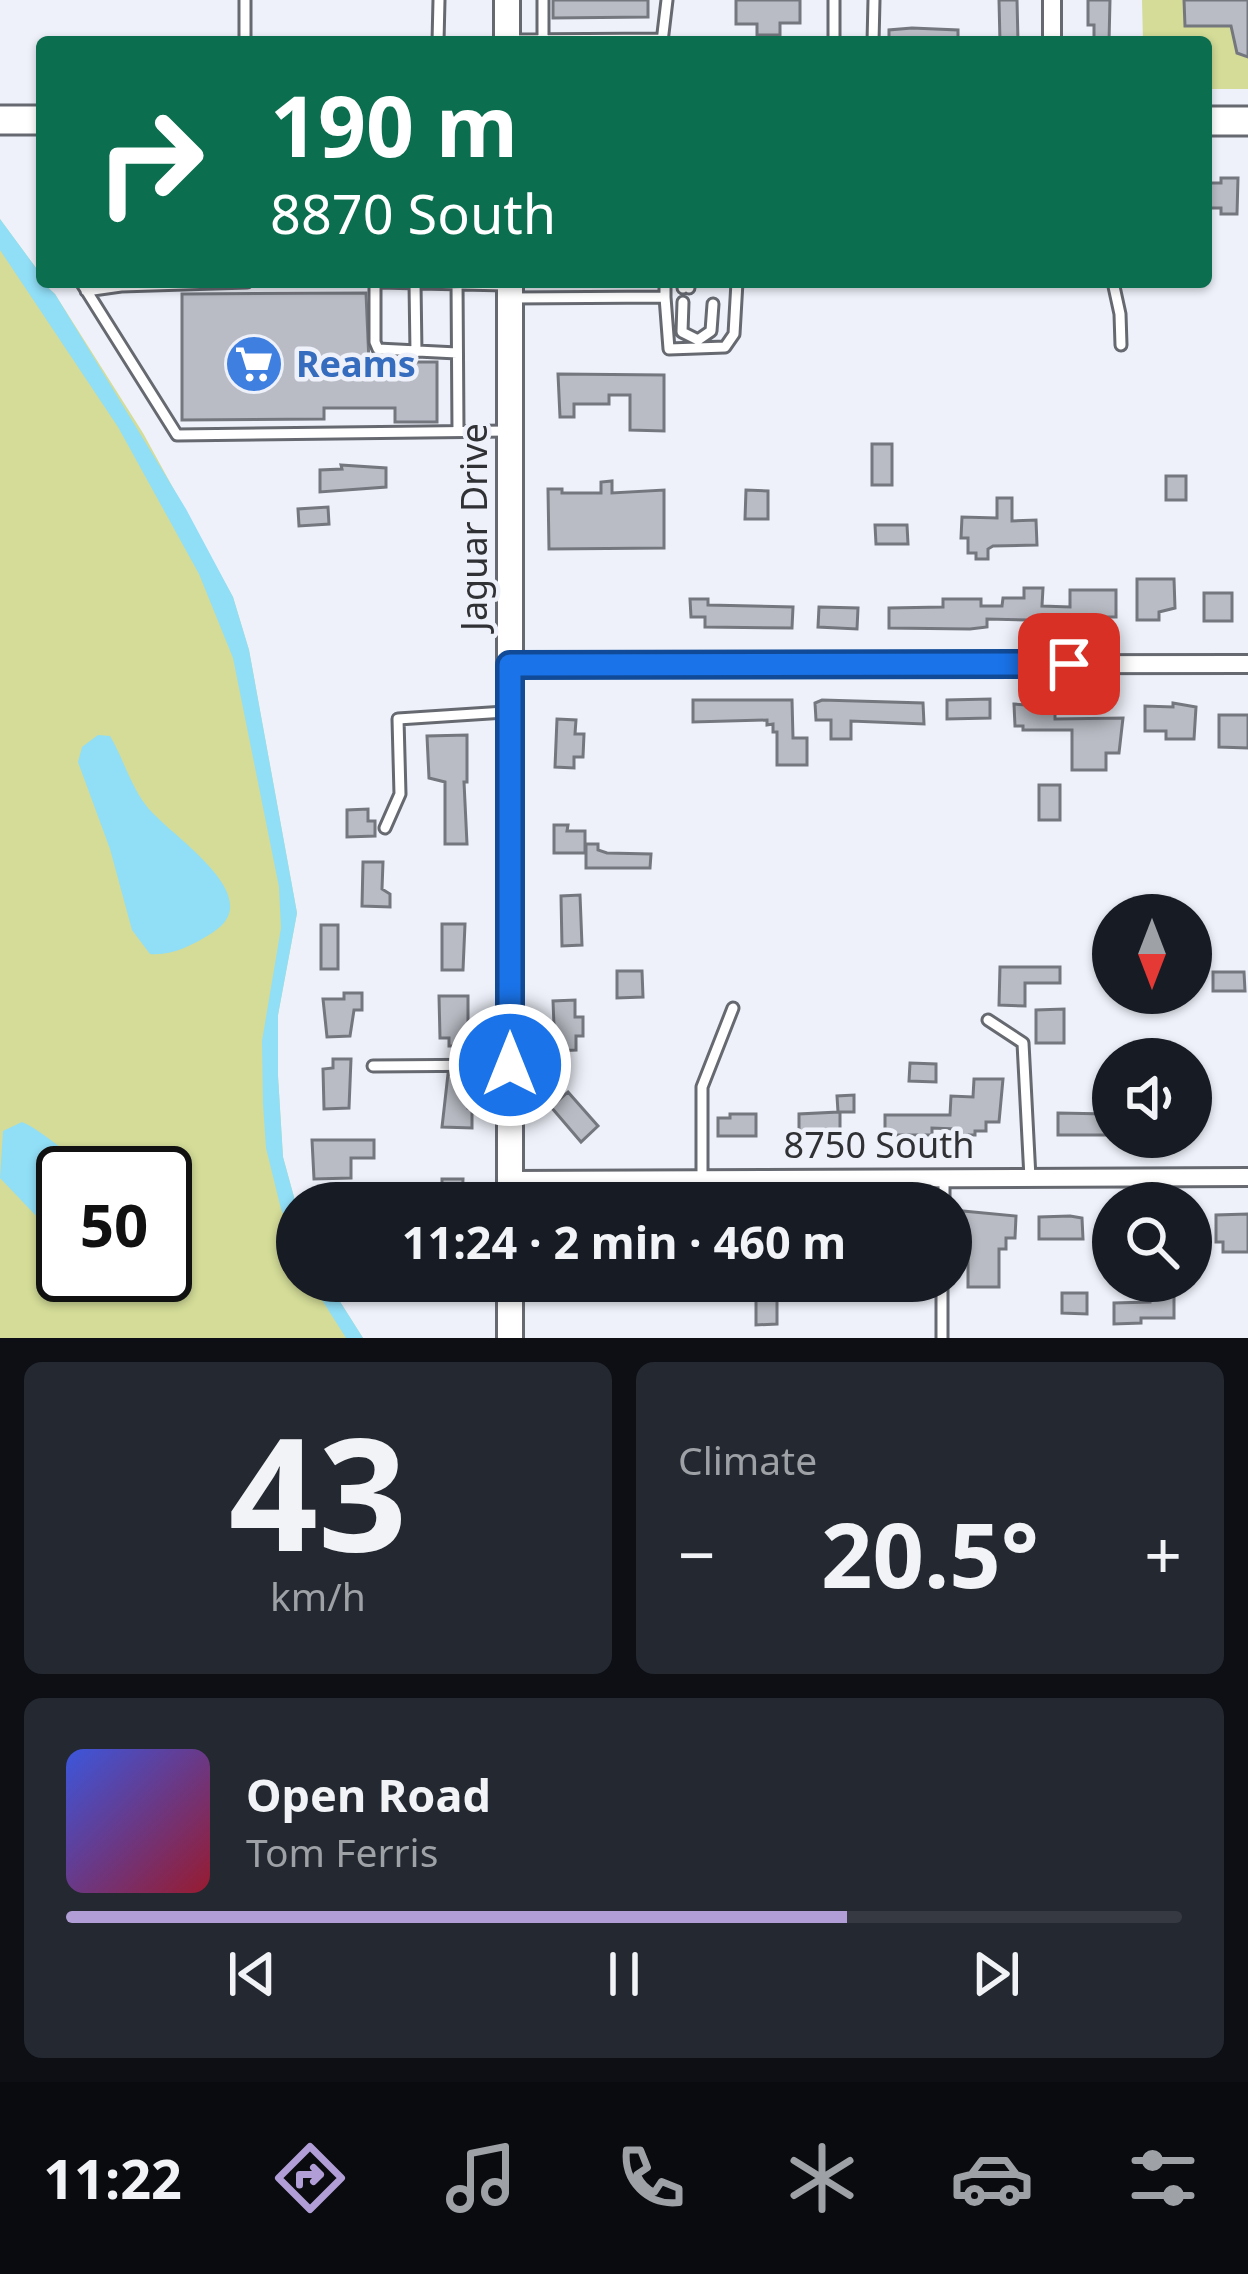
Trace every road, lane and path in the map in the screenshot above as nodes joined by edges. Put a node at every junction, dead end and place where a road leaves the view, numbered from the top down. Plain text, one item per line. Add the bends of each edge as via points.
1 (245, 0) edge
2 (439, 0) edge
3 (507, 0) edge
4 (543, 0) edge
5 (668, 0) edge
6 (834, 0) edge
7 (874, 0) edge
8 (1052, 0) edge
9 (245, 36) edge
10 (438, 36) edge
11 (507, 36) edge
12 (543, 36) edge
13 (663, 36) edge
14 (834, 36) edge
15 (874, 36) edge
16 (1052, 36) edge
17 (0, 120) edge
18 (36, 120) edge
19 (1212, 121) edge
20 (1248, 121) edge
21 (84, 288) edge
22 (377, 288) edge
23 (415, 288) edge
24 (457, 288) edge
25 (510, 288) edge
26 (555, 288) edge
27 (664, 288) edge
28 (737, 288) edge
29 (1114, 288) edge
30 (664, 297) junction
31 (556, 298) junction
32 (713, 304) dead end
33 (683, 305) dead end
34 (1121, 345) dead end
35 (416, 352) junction
36 (457, 353) junction
37 (458, 431) junction
38 (510, 431) junction
39 (1248, 664) edge
40 (510, 665) junction
41 (510, 712) junction
42 (385, 828) dead end
43 (733, 1008) dead end
44 (988, 1021) dead end
45 (510, 1065) junction
46 (373, 1066) dead end
47 (1248, 1177) edge
48 (944, 1178) junction
49 (1030, 1178) junction
50 (703, 1179) junction
51 (510, 1182) edge
52 (655, 1182) edge
53 (944, 1182) edge
54 (510, 1302) edge
55 (943, 1302) edge
56 (510, 1338) edge
57 (942, 1338) edge

1 - 9 lane
2 - 10 lane
3 - 11 main road
4 - 12 lane
5 - 13 lane
6 - 14 lane
7 - 15 lane
8 - 16 street
17 - 18 main road
19 - 20 main road
21 - 37 lane via 177,435
22 - 35 lane via 379,349
23 - 35 lane
24 - 36 lane
25 - 31 lane
25 - 38 main road, Jaguar Drive
26 - 31 lane
27 - 30 lane
28 - 30 lane via 734,334 725,347 669,349
29 - 34 lane
30 - 31 lane
32 - 33 lane via 711,331 698,340 682,332
35 - 36 lane
36 - 37 lane
37 - 38 lane
38 - 40 main road, Jaguar Drive
39 - 40 street
40 - 41 main road, Jaguar Drive
41 - 42 lane via 398,719 400,794
41 - 45 main road, Jaguar Drive
43 - 50 lane via 702,1088
44 - 49 lane via 1023,1043
45 - 46 lane
45 - 51 main road, Jaguar Drive
47 - 49 street, 8750 South
48 - 49 street, 8750 South
48 - 50 street, 8750 South
48 - 53 lane
50 - 52 street, 8750 South
54 - 56 main road
55 - 57 lane

